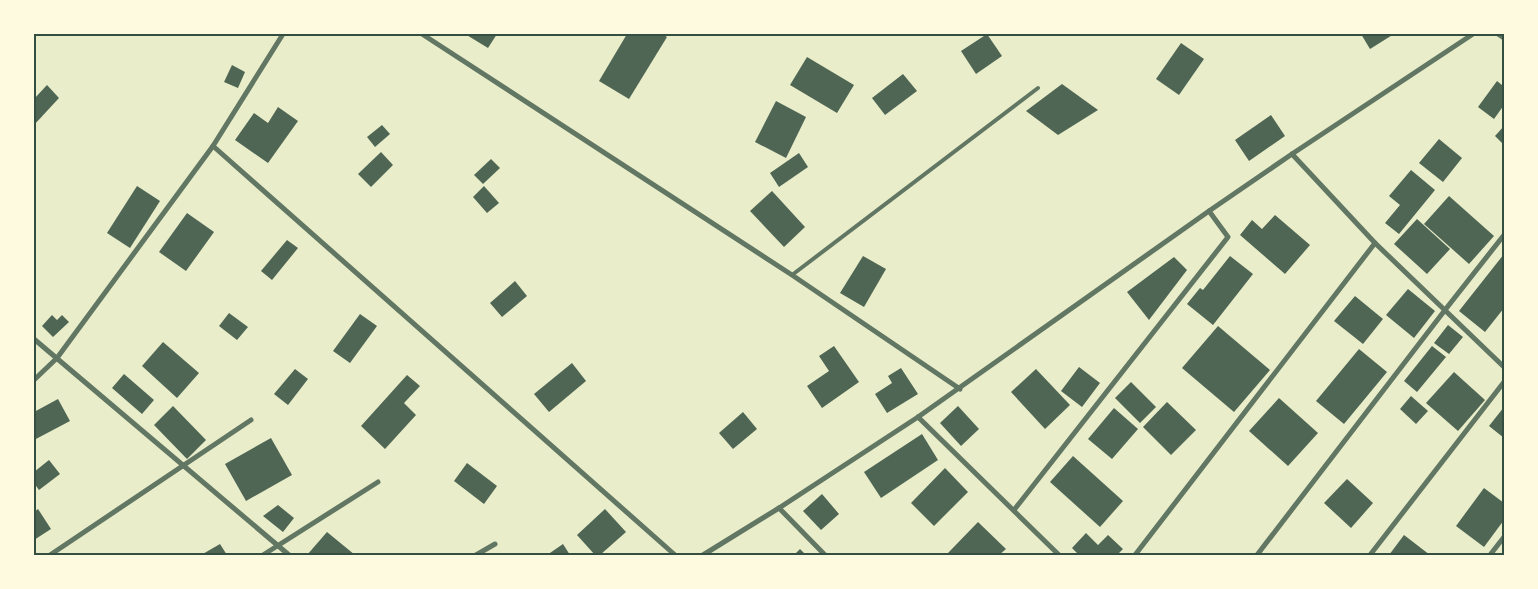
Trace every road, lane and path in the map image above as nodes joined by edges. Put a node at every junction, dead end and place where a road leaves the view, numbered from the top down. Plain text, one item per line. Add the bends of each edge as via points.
1 (283, 34) edge
2 (422, 34) edge
3 (1473, 34) edge
4 (1498, 34) edge
5 (1504, 38) edge
6 (1038, 88) dead end
7 (213, 146) junction
8 (1292, 154) junction
9 (1209, 211) junction
10 (1504, 235) edge
11 (1375, 243) junction
12 (792, 275) junction
13 (1445, 310) junction
14 (34, 338) edge
15 (57, 358) junction
16 (1504, 367) edge
17 (34, 380) edge
18 (1504, 382) edge
19 (960, 389) junction
20 (918, 417) junction
21 (251, 420) dead end
22 (184, 466) junction
23 (378, 482) dead end
24 (780, 508) junction
25 (1014, 510) junction
26 (1504, 537) edge
27 (495, 544) dead end
28 (278, 546) junction
29 (50, 555) edge
30 (263, 555) edge
31 (289, 555) edge
32 (476, 555) edge
33 (675, 555) edge
34 (703, 555) edge
35 (825, 555) edge
36 (1059, 555) edge
37 (1135, 555) edge
38 (1257, 555) edge
39 (1370, 555) edge
40 (1490, 555) edge

1 - 7 street
2 - 12 street
3 - 8 street
4 - 5 street
6 - 12 lane
7 - 15 street
7 - 33 street
8 - 9 street
8 - 11 street
9 - 19 street
9 - 25 street via 1228,236
10 - 13 street
11 - 13 street
11 - 37 street
12 - 19 street
13 - 16 street
13 - 38 street
14 - 15 street
15 - 17 street
15 - 22 street
18 - 39 street
19 - 20 street
20 - 24 street
20 - 25 street
21 - 22 street
22 - 28 street
22 - 29 street
23 - 28 street
24 - 34 street
24 - 35 street
25 - 36 street
26 - 40 street
27 - 32 street
28 - 30 street
28 - 31 street

